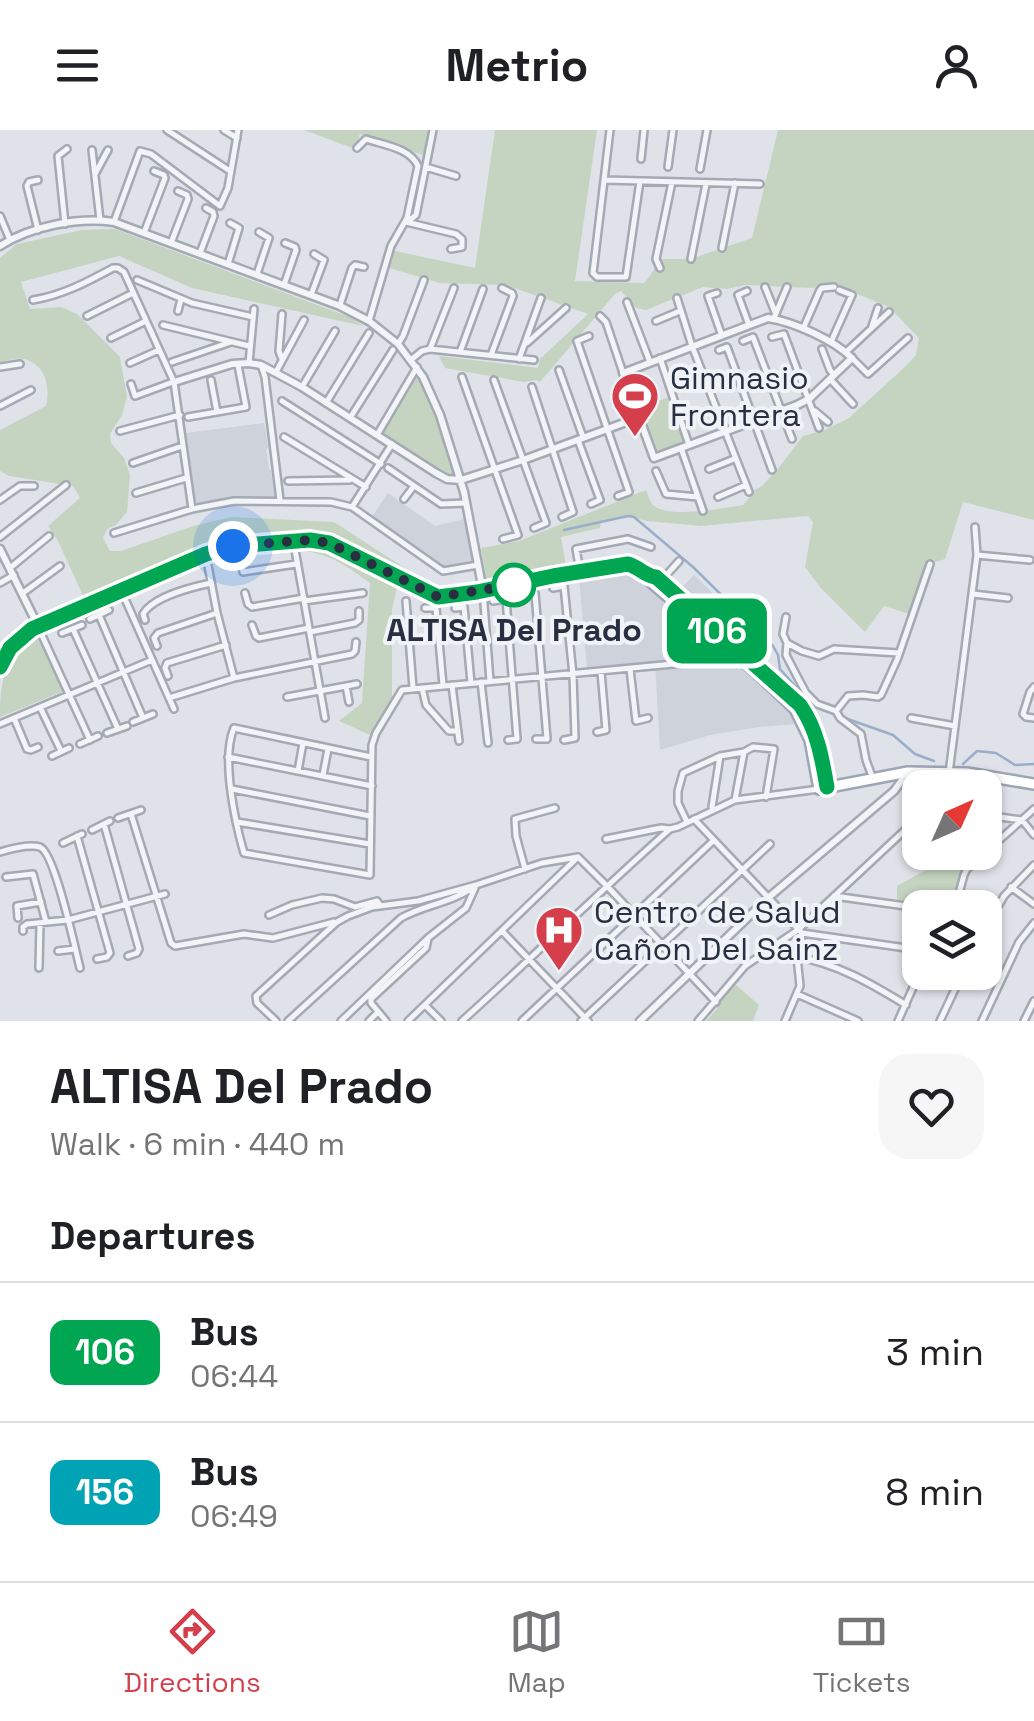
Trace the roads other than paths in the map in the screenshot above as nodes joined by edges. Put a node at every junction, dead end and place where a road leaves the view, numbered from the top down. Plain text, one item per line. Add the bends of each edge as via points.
1 (167, 130) edge
2 (224, 130) edge
3 (370, 130) edge
4 (434, 130) edge
5 (610, 130) edge
6 (644, 130) edge
7 (673, 130) edge
8 (706, 130) edge
9 (237, 134) edge
10 (366, 139) junction
11 (67, 148) dead end
12 (357, 148) dead end
13 (92, 150) dead end
14 (108, 150) dead end
15 (641, 158) dead end
16 (426, 167) junction
17 (668, 167) dead end
18 (700, 169) dead end
19 (154, 171) dead end
20 (230, 171) junction
21 (94, 174) junction
22 (456, 176) dead end
23 (38, 180) dead end
24 (604, 180) junction
25 (640, 181) junction
26 (672, 182) junction
27 (706, 183) junction
28 (735, 184) junction
29 (760, 184) dead end
30 (178, 191) dead end
31 (206, 208) dead end
32 (0, 216) edge
33 (100, 220) junction
34 (407, 220) junction
35 (114, 222) junction
36 (230, 222) dead end
37 (65, 224) junction
38 (38, 230) junction
39 (144, 232) junction
40 (259, 232) dead end
41 (10, 240) junction
42 (284, 242) dead end
43 (172, 243) junction
44 (0, 246) edge
45 (722, 248) dead end
46 (450, 249) dead end
47 (200, 254) junction
48 (314, 254) dead end
49 (691, 259) dead end
50 (228, 264) junction
51 (364, 268) dead end
52 (660, 268) dead end
53 (257, 274) junction
54 (137, 280) dead end
55 (424, 280) dead end
56 (284, 285) junction
57 (765, 287) dead end
58 (454, 288) dead end
59 (502, 288) dead end
60 (787, 288) dead end
61 (483, 289) dead end
62 (747, 291) dead end
63 (132, 293) junction
64 (717, 293) dead end
65 (311, 295) junction
66 (540, 298) dead end
67 (677, 298) dead end
68 (181, 299) junction
69 (34, 300) dead end
70 (627, 302) dead end
71 (340, 306) junction
72 (566, 308) dead end
73 (878, 308) dead end
74 (254, 309) dead end
75 (178, 311) dead end
76 (680, 311) junction
77 (888, 312) dead end
78 (282, 314) dead end
79 (87, 316) dead end
80 (600, 316) dead end
81 (775, 316) junction
82 (253, 317) junction
83 (304, 320) dead end
84 (146, 321) junction
85 (369, 321) junction
86 (656, 321) dead end
87 (163, 325) dead end
88 (750, 325) junction
89 (802, 330) junction
90 (335, 331) dead end
91 (870, 331) junction
92 (369, 333) dead end
93 (589, 336) dead end
94 (722, 336) junction
95 (772, 337) dead end
96 (111, 338) dead end
97 (908, 338) dead end
98 (743, 340) dead end
99 (230, 342) junction
100 (831, 342) junction
101 (526, 344) junction
102 (249, 346) junction
103 (692, 346) junction
104 (395, 347) junction
105 (430, 349) junction
106 (822, 349) dead end
107 (160, 350) junction
108 (719, 350) dead end
109 (460, 352) junction
110 (849, 355) junction
111 (491, 356) junction
112 (660, 358) junction
113 (520, 359) junction
114 (282, 360) junction
115 (534, 360) dead end
116 (172, 362) dead end
117 (650, 362) junction
118 (130, 363) dead end
119 (249, 363) junction
120 (414, 363) junction
121 (20, 364) dead end
122 (238, 364) junction
123 (261, 365) junction
124 (0, 366) edge
125 (559, 370) dead end
126 (276, 372) junction
127 (623, 372) junction
128 (462, 376) dead end
129 (832, 377) junction
130 (211, 380) dead end
131 (494, 380) dead end
132 (174, 382) junction
133 (131, 384) dead end
134 (532, 387) dead end
135 (302, 388) junction
136 (31, 390) dead end
137 (808, 399) junction
138 (282, 400) dead end
139 (326, 403) junction
140 (854, 404) dead end
141 (0, 406) edge
142 (813, 408) junction
143 (781, 410) junction
144 (216, 412) junction
145 (184, 416) junction
146 (640, 417) junction
147 (350, 418) junction
148 (753, 420) junction
149 (828, 422) dead end
150 (819, 428) dead end
151 (607, 429) junction
152 (724, 430) junction
153 (120, 432) dead end
154 (378, 435) junction
155 (284, 437) dead end
156 (580, 438) junction
157 (792, 439) dead end
158 (392, 444) junction
159 (182, 446) junction
160 (685, 446) junction
161 (552, 449) junction
162 (735, 459) junction
163 (523, 460) junction
164 (133, 464) dead end
165 (381, 464) junction
166 (388, 468) dead end
167 (495, 468) junction
168 (709, 469) dead end
169 (772, 470) dead end
170 (656, 471) dead end
171 (186, 478) junction
172 (352, 480) junction
173 (461, 480) junction
174 (288, 481) dead end
175 (34, 486) dead end
176 (66, 486) dead end
177 (414, 486) junction
178 (366, 487) junction
179 (136, 493) dead end
180 (618, 496) dead end
181 (698, 497) junction
182 (718, 498) dead end
183 (404, 499) dead end
184 (0, 500) edge
185 (280, 500) junction
186 (466, 503) junction
187 (590, 504) dead end
188 (352, 508) junction
189 (192, 509) junction
190 (703, 511) dead end
191 (562, 517) dead end
192 (975, 526) dead end
193 (534, 528) dead end
194 (114, 533) dead end
195 (49, 536) dead end
196 (0, 537) edge
197 (503, 539) dead end
198 (294, 541) junction
199 (652, 547) dead end
200 (0, 548) edge
201 (206, 554) junction
202 (977, 555) junction
203 (1030, 560) dead end
204 (679, 561) dead end
205 (241, 562) dead end
206 (296, 564) junction
207 (930, 564) dead end
208 (478, 565) junction
209 (60, 566) dead end
210 (12, 571) junction
211 (580, 571) junction
212 (0, 583) edge
213 (212, 583) junction
214 (659, 584) junction
215 (554, 588) dead end
216 (121, 590) junction
217 (483, 591) junction
218 (363, 592) dead end
219 (23, 593) junction
220 (245, 593) dead end
221 (524, 594) dead end
222 (972, 594) junction
223 (1008, 598) dead end
224 (304, 600) junction
225 (406, 601) dead end
226 (494, 601) dead end
227 (425, 608) dead end
228 (455, 608) dead end
229 (109, 610) dead end
230 (358, 611) dead end
231 (217, 612) junction
232 (99, 615) junction
233 (786, 617) dead end
234 (90, 619) dead end
235 (145, 620) dead end
236 (82, 624) dead end
237 (252, 625) dead end
238 (38, 626) junction
239 (73, 628) junction
240 (310, 630) junction
241 (62, 634) dead end
242 (356, 642) dead end
243 (787, 643) junction
244 (157, 646) dead end
245 (226, 646) junction
246 (899, 652) junction
247 (740, 655) junction
248 (152, 660) junction
249 (316, 662) junction
250 (0, 667) edge
251 (630, 669) junction
252 (124, 672) junction
253 (601, 672) junction
254 (573, 675) junction
255 (168, 676) dead end
256 (234, 678) junction
257 (512, 678) junction
258 (541, 678) junction
259 (490, 681) junction
260 (481, 682) junction
261 (96, 683) junction
262 (471, 683) junction
263 (356, 684) dead end
264 (452, 685) junction
265 (346, 686) junction
266 (443, 686) junction
267 (1034, 687) edge
268 (413, 688) junction
269 (422, 688) junction
270 (320, 690) junction
271 (69, 694) junction
272 (286, 697) dead end
273 (169, 698) junction
274 (349, 702) dead end
275 (40, 707) junction
276 (174, 709) dead end
277 (154, 714) dead end
278 (838, 714) junction
279 (14, 718) junction
280 (144, 718) junction
281 (325, 718) dead end
282 (648, 718) dead end
283 (911, 718) dead end
284 (1034, 718) edge
285 (0, 724) edge
286 (955, 726) junction
287 (118, 729) junction
288 (458, 732) junction
289 (597, 732) dead end
290 (107, 733) dead end
291 (98, 736) dead end
292 (536, 739) dead end
293 (90, 740) junction
294 (508, 740) dead end
295 (564, 740) dead end
296 (459, 741) dead end
297 (303, 743) junction
298 (488, 743) dead end
299 (80, 744) dead end
300 (38, 746) dead end
301 (69, 748) dead end
302 (328, 749) junction
303 (60, 752) junction
304 (744, 752) junction
305 (52, 756) dead end
306 (720, 756) junction
307 (228, 757) junction
308 (372, 757) junction
309 (949, 770) edge
310 (298, 772) junction
311 (902, 773) edge
312 (322, 776) junction
313 (873, 778) junction
314 (902, 779) edge
315 (1002, 779) edge
316 (1034, 784) edge
317 (372, 786) junction
318 (823, 788) junction
319 (232, 789) junction
320 (766, 797) junction
321 (735, 800) junction
322 (554, 808) dead end
323 (1034, 809) edge
324 (141, 810) dead end
325 (712, 810) junction
326 (131, 814) junction
327 (370, 816) junction
328 (1002, 817) edge
329 (118, 818) dead end
330 (1022, 820) junction
331 (690, 821) junction
332 (237, 822) junction
333 (670, 829) junction
334 (92, 830) dead end
335 (902, 833) edge
336 (1034, 835) edge
337 (606, 839) dead end
338 (714, 840) junction
339 (64, 843) dead end
340 (370, 844) junction
341 (770, 844) dead end
342 (0, 852) edge
343 (578, 857) junction
344 (1034, 865) edge
345 (525, 869) junction
346 (741, 869) junction
347 (6, 877) dead end
348 (606, 885) junction
349 (476, 886) junction
350 (1011, 886) junction
351 (960, 890) edge
352 (161, 895) junction
353 (834, 896) junction
354 (768, 898) junction
355 (1002, 898) edge
356 (41, 902) junction
357 (1034, 904) edge
358 (126, 905) junction
359 (380, 905) junction
360 (902, 905) edge
361 (98, 912) junction
362 (269, 916) dead end
363 (635, 916) junction
364 (18, 918) dead end
365 (68, 920) junction
366 (43, 922) junction
367 (338, 922) junction
368 (1034, 923) edge
369 (24, 931) dead end
370 (502, 931) junction
371 (800, 931) junction
372 (428, 938) junction
373 (662, 944) junction
374 (902, 947) edge
375 (76, 949) junction
376 (58, 951) dead end
377 (128, 956) dead end
378 (796, 957) junction
379 (97, 959) dead end
380 (530, 960) junction
381 (39, 968) dead end
382 (80, 968) dead end
383 (690, 973) junction
384 (557, 988) junction
385 (912, 990) edge
386 (956, 990) edge
387 (797, 994) junction
388 (1034, 1000) edge
389 (716, 1002) junction
390 (425, 1005) junction
391 (906, 1005) junction
392 (833, 1009) junction
393 (378, 1012) junction
394 (584, 1020) edge
395 (828, 1020) edge
396 (276, 1021) edge
397 (288, 1021) edge
398 (341, 1021) edge
399 (369, 1021) edge
400 (386, 1021) edge
401 (408, 1021) edge
402 (441, 1021) edge
403 (462, 1021) edge
404 (522, 1021) edge
405 (640, 1021) edge
406 (698, 1021) edge
407 (784, 1021) edge
408 (858, 1021) edge
409 (898, 1021) edge
410 (941, 1021) edge
411 (982, 1021) edge
412 (1024, 1021) edge

1 - 20 street
2 - 9 street
3 - 10 street
4 - 16 street
5 - 24 street
6 - 15 street
7 - 17 street
8 - 18 street
9 - 20 street
10 - 12 street
10 - 34 street via 416,159
11 - 37 street via 58,156
13 - 21 street
14 - 21 street
16 - 22 street
16 - 34 street via 416,216
19 - 39 street via 165,178
20 - 35 street via 220,206 152,154 140,152
21 - 33 street
23 - 38 street via 27,186
24 - 25 street
24 - 25 street via 593,274 598,277 626,276
25 - 26 street
26 - 27 street
26 - 52 street via 656,259
27 - 28 street
27 - 49 street
28 - 29 street
28 - 45 street
30 - 43 street via 188,199
31 - 47 street via 214,216
32 - 41 street
33 - 35 street
33 - 37 street
34 - 46 street via 456,234 462,247
34 - 85 street
35 - 39 street
36 - 50 street via 240,228
37 - 38 street
38 - 41 street
39 - 43 street
40 - 53 street via 269,238
41 - 44 street
42 - 56 street via 296,250
43 - 47 street
47 - 50 street
48 - 65 street via 324,260
50 - 53 street
51 - 71 street via 352,268
53 - 56 street
54 - 68 street
55 - 104 street
56 - 65 street
57 - 81 street
58 - 105 street
59 - 111 street via 513,296
60 - 81 street
61 - 109 street
62 - 88 street via 738,295
63 - 69 street via 122,270 113,268
63 - 79 street
63 - 84 street
64 - 94 street via 708,296
65 - 71 street
66 - 101 street
67 - 76 street
68 - 75 street
68 - 82 street
70 - 117 street
71 - 85 street
72 - 101 street
73 - 91 street
74 - 82 street
76 - 86 street
76 - 103 street
77 - 91 street
78 - 114 street
80 - 127 street
81 - 88 street
81 - 89 street
82 - 102 street
83 - 114 street
84 - 96 street
84 - 107 street
85 - 104 street
87 - 99 street
88 - 94 street
89 - 100 street
89 - 100 street via 820,290 836,288 852,295
90 - 135 street
91 - 110 street
92 - 139 street
93 - 151 street via 578,341
94 - 103 street
95 - 137 street via 784,334
97 - 110 street via 868,374
98 - 143 street via 753,337
99 - 102 street
99 - 116 street
100 - 110 street
101 - 113 street
102 - 119 street
103 - 112 street
103 - 152 street
104 - 120 street
104 - 147 street
105 - 109 street
105 - 120 street
106 - 129 street
107 - 118 street
107 - 132 street
108 - 148 street via 726,347
109 - 111 street
110 - 129 street
111 - 113 street
112 - 117 street
112 - 160 street
113 - 115 street
114 - 126 street
117 - 127 street
119 - 122 street
119 - 123 street
120 - 154 street
120 - 173 street
121 - 124 street
122 - 132 street
122 - 144 street via 246,406
123 - 126 street
123 - 185 street
125 - 156 street
126 - 135 street
127 - 146 street
128 - 167 street
129 - 137 street
129 - 140 street
130 - 144 street
131 - 163 street
132 - 133 street via 135,396
132 - 145 street
134 - 161 street
135 - 139 street
136 - 141 street
137 - 142 street
137 - 143 street
138 - 165 street
139 - 147 street
142 - 149 street
142 - 150 street
143 - 148 street
143 - 157 street
144 - 145 street
145 - 153 street
145 - 159 street
146 - 151 street
146 - 160 street via 654,458
147 - 154 street
148 - 152 street
148 - 169 street
151 - 156 street
151 - 180 street via 629,492
152 - 160 street
152 - 162 street
154 - 158 street
155 - 172 street
156 - 161 street
156 - 187 street via 600,500
158 - 165 street
158 - 173 street via 447,479
159 - 164 street
159 - 171 street
160 - 181 street
161 - 163 street
161 - 191 street via 574,512
162 - 168 street
162 - 182 street via 748,489
163 - 167 street
163 - 193 street via 546,523
165 - 178 street
166 - 177 street
167 - 173 street
167 - 197 street via 518,535
170 - 181 street via 666,494
171 - 179 street
171 - 189 street
172 - 174 street
172 - 178 street
173 - 186 street
175 - 184 street via 20,486
176 - 196 street
177 - 183 street
177 - 186 street via 444,505
178 - 188 street
181 - 190 street
185 - 188 street
185 - 189 street
186 - 208 street
188 - 208 street via 442,570
189 - 194 street
192 - 202 street
195 - 210 street
198 - 201 main road
198 - 206 street
198 - 217 main road via 340,546 438,597
199 - 211 street via 628,539 576,549
200 - 210 street
201 - 213 street
201 - 216 main road
202 - 203 street
202 - 222 street
204 - 214 street
205 - 206 street via 242,572
206 - 224 street
207 - 246 street
208 - 217 street
209 - 219 street
210 - 212 street
210 - 219 street
211 - 214 main road via 628,564
211 - 217 main road
213 - 231 street
213 - 235 street via 146,607
214 - 247 main road
215 - 254 street via 564,586
216 - 238 main road
216 - 248 street
217 - 259 street
218 - 224 street
219 - 238 street
220 - 224 street via 255,607
221 - 258 street via 535,593
222 - 223 street
222 - 286 street
224 - 240 street
225 - 268 street
226 - 257 street via 506,599
227 - 266 street via 436,608
228 - 262 street via 464,607
229 - 232 street
230 - 240 street via 356,623
231 - 244 street via 158,634
231 - 245 street
232 - 234 street
232 - 252 street
233 - 243 street
236 - 239 street
237 - 240 street via 259,638
238 - 250 main road via 18,640
238 - 271 street
239 - 241 street
239 - 261 street
240 - 249 street
242 - 249 street via 352,654
243 - 246 street via 818,656 834,649
243 - 278 street via 786,655 806,693
245 - 255 street via 167,662
245 - 256 street
246 - 278 street via 880,697 848,696
247 - 251 street
247 - 318 main road via 795,709 815,750
248 - 252 street
248 - 273 street
249 - 256 street
249 - 270 street
251 - 253 street
251 - 282 street via 636,720
252 - 261 street
252 - 280 street
253 - 254 street
253 - 289 street via 606,730
254 - 258 street
254 - 295 street via 576,738
256 - 273 street
257 - 258 street
257 - 259 street
257 - 294 street via 518,739
258 - 292 street via 547,738
259 - 260 street
260 - 262 street
260 - 298 street
261 - 271 street
261 - 287 street
262 - 264 street
263 - 265 street
264 - 266 street
264 - 288 street
265 - 270 street
265 - 274 street
266 - 269 street
267 - 284 street via 1023,714
268 - 269 street
268 - 308 street via 399,692 376,734
269 - 288 street via 426,705
270 - 272 street
270 - 281 street
271 - 275 street
271 - 293 street
273 - 276 street
275 - 279 street
275 - 303 street
277 - 280 street
278 - 313 street via 861,734
279 - 285 street
279 - 300 street via 27,749
280 - 287 street
283 - 286 street
286 - 309 street
287 - 290 street
288 - 296 street
291 - 293 street
293 - 299 street
297 - 302 street
297 - 307 street via 236,728
297 - 310 street
301 - 303 street
302 - 308 street
302 - 312 street
303 - 305 street
304 - 306 street
304 - 320 street via 774,749
304 - 321 street
306 - 325 street
306 - 331 street via 682,776 678,803
307 - 310 street
307 - 319 street
308 - 317 street
310 - 312 street
311 - 313 main road
312 - 317 street
313 - 318 main road
314 - 354 street
315 - 316 main road
317 - 327 street
318 - 320 street
319 - 327 street
319 - 332 street
320 - 321 street
321 - 325 street
322 - 345 street via 515,818
323 - 330 street
324 - 326 street
325 - 331 street
326 - 329 street
326 - 352 street
327 - 340 street
328 - 330 street
330 - 336 street
330 - 351 street via 967,869
331 - 333 street
331 - 338 street
332 - 340 street
332 - 340 street via 244,853 370,875
333 - 337 street
333 - 348 street
334 - 358 street via 107,823
335 - 353 street
338 - 346 street
338 - 363 street
339 - 361 street via 79,835
341 - 346 street
342 - 365 street via 45,852
343 - 345 street
343 - 348 street
343 - 370 street
344 - 350 street
345 - 349 street
346 - 354 street
346 - 373 street
347 - 356 street via 33,874
348 - 363 street
348 - 380 street
349 - 359 street
349 - 372 street via 466,908
349 - 397 street via 401,918
350 - 355 street
350 - 357 street
352 - 358 street
352 - 367 street via 176,946 244,934 273,938
353 - 360 street
353 - 371 street
354 - 371 street
354 - 383 street
356 - 364 street via 17,906
356 - 366 street
358 - 361 street
358 - 377 street via 139,949
359 - 362 street via 322,898
359 - 367 street
361 - 365 street
361 - 379 street via 110,954
363 - 373 street
363 - 384 street
365 - 366 street
365 - 375 street
366 - 369 street via 24,925
366 - 381 street
367 - 396 street via 256,996
368 - 411 street
370 - 380 street
370 - 390 street
371 - 374 street
371 - 378 street
371 - 389 street via 746,966
372 - 393 street via 426,948 370,1001
372 - 398 street
373 - 383 street
373 - 394 street
375 - 376 street
375 - 382 street
378 - 387 street
378 - 391 street via 821,961
380 - 384 street
380 - 403 street
383 - 389 street
383 - 405 street
384 - 394 street
384 - 404 street
385 - 391 street
386 - 410 street
387 - 392 street
387 - 407 street
388 - 412 street
389 - 406 street
390 - 401 street
390 - 402 street
391 - 409 street
392 - 395 street
392 - 408 street
393 - 399 street
393 - 400 street

